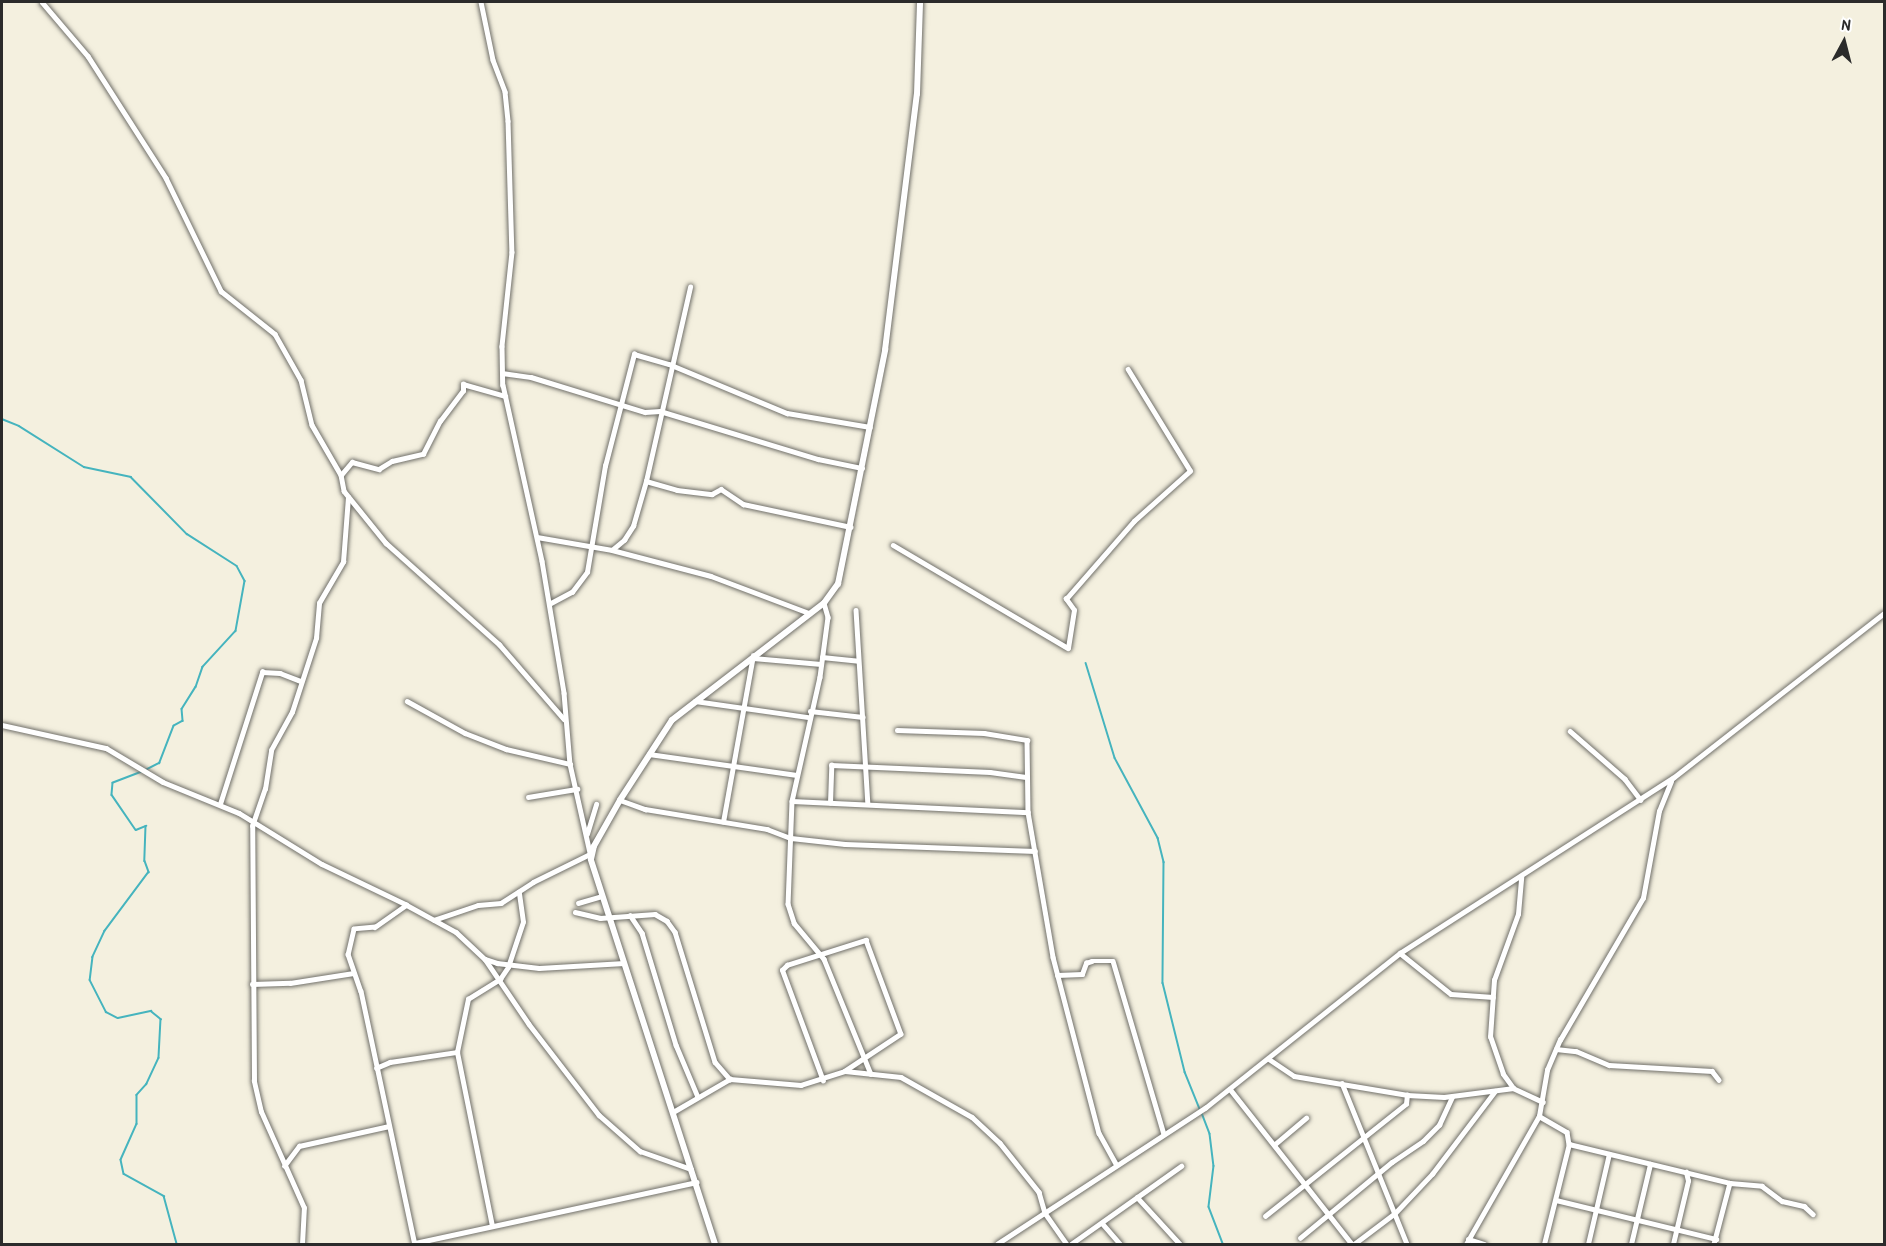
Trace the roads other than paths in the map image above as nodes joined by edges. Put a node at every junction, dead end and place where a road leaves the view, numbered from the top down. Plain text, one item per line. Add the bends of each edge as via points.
1 (42, 2) edge
2 (481, 2) edge
3 (920, 2) edge
4 (690, 287) dead end
5 (670, 365) junction
6 (1128, 370) dead end
7 (502, 374) junction
8 (505, 396) junction
9 (620, 404) junction
10 (660, 411) junction
11 (870, 427) junction
12 (862, 468) junction
13 (341, 475) junction
14 (646, 481) junction
15 (348, 497) junction
16 (851, 527) junction
17 (537, 537) junction
18 (893, 545) dead end
19 (590, 546) junction
20 (612, 550) junction
21 (824, 603) junction
22 (549, 604) junction
23 (856, 610) dead end
24 (809, 613) junction
25 (1884, 613) edge
26 (753, 656) junction
27 (822, 657) junction
28 (858, 661) junction
29 (821, 664) junction
30 (301, 681) junction
31 (407, 701) dead end
32 (694, 701) junction
33 (743, 710) junction
34 (810, 711) junction
35 (808, 717) junction
36 (863, 717) junction
37 (564, 719) junction
38 (2, 725) edge
39 (897, 730) dead end
40 (1570, 731) dead end
41 (649, 754) junction
42 (570, 764) junction
43 (734, 765) junction
44 (867, 767) junction
45 (797, 775) junction
46 (1026, 777) junction
47 (1673, 778) junction
48 (576, 789) junction
49 (528, 797) dead end
50 (620, 800) junction
51 (1641, 800) junction
52 (792, 801) junction
53 (830, 802) junction
54 (220, 804) junction
55 (596, 804) dead end
56 (868, 804) junction
57 (1028, 812) junction
58 (723, 822) junction
59 (254, 823) junction
60 (586, 837) junction
61 (791, 838) junction
62 (1035, 851) junction
63 (591, 857) junction
64 (1521, 877) junction
65 (519, 892) junction
66 (602, 896) junction
67 (578, 903) dead end
68 (407, 905) junction
69 (575, 912) dead end
70 (630, 915) junction
71 (610, 918) junction
72 (434, 920) junction
73 (1400, 953) junction
74 (819, 954) junction
75 (485, 959) junction
76 (624, 963) junction
77 (508, 967) junction
78 (353, 973) junction
79 (1058, 975) junction
80 (500, 979) junction
81 (252, 984) junction
82 (1493, 997) junction
83 (1556, 1049) junction
84 (457, 1052) junction
85 (864, 1056) junction
86 (1269, 1059) junction
87 (375, 1068) junction
88 (845, 1071) junction
89 (871, 1074) junction
90 (730, 1079) junction
91 (1719, 1080) dead end
92 (823, 1081) junction
93 (1342, 1083) junction
94 (1513, 1088) junction
95 (1230, 1089) junction
96 (1495, 1091) junction
97 (1407, 1095) junction
98 (698, 1096) junction
99 (1452, 1097) junction
100 (1543, 1102) junction
101 (674, 1112) junction
102 (1539, 1116) junction
103 (1306, 1118) dead end
104 (388, 1126) junction
105 (1164, 1134) junction
106 (1364, 1137) junction
107 (1569, 1144) junction
108 (1274, 1145) junction
109 (1609, 1154) junction
110 (1116, 1164) junction
111 (1650, 1164) junction
112 (284, 1166) junction
113 (1181, 1166) dead end
114 (692, 1170) junction
115 (1686, 1172) junction
116 (1379, 1174) junction
117 (696, 1182) junction
118 (1730, 1183) junction
119 (1305, 1184) junction
120 (1137, 1197) junction
121 (1556, 1200) junction
122 (1596, 1211) junction
123 (1046, 1213) junction
124 (1395, 1213) junction
125 (1814, 1214) dead end
126 (1329, 1215) junction
127 (1264, 1216) dead end
128 (1637, 1220) junction
129 (1102, 1224) junction
130 (492, 1226) junction
131 (1676, 1230) junction
132 (1300, 1238) dead end
133 (1467, 1242) edge
134 (1715, 1242) edge
135 (415, 1244) edge
136 (302, 1245) edge
137 (715, 1245) edge
138 (997, 1245) edge
139 (1069, 1245) edge
140 (1120, 1245) edge
141 (1180, 1245) edge
142 (1353, 1245) edge
143 (1407, 1245) edge
144 (1484, 1245) edge
145 (1544, 1245) edge
146 (1588, 1245) edge
147 (1631, 1245) edge
148 (1673, 1245) edge

1 - 13 street via 88,56 166,178 221,291 275,334 301,380 312,425
2 - 7 street via 493,60 505,92 508,121 512,252
3 - 11 street via 917,94 885,350
4 - 5 street
5 - 9 street via 634,354
5 - 10 street
5 - 11 street via 787,412
6 - 18 street via 1190,471 1141,513 1066,599 1074,610 1068,648
7 - 8 street
7 - 9 street via 531,377
8 - 13 street via 463,384 463,391 440,421 423,454 392,461 379,469 352,462
8 - 17 street
9 - 10 street via 645,412
9 - 19 street
10 - 12 street via 818,459
10 - 14 street
11 - 12 street
12 - 16 street
13 - 15 street
14 - 16 street via 712,494 721,489 743,504
14 - 20 street via 633,525
15 - 30 street via 343,562 319,603 316,638
15 - 37 street via 386,543 500,644
16 - 21 street via 838,584
17 - 19 street
17 - 22 street
19 - 20 street
19 - 22 street via 587,572 580,586
20 - 24 street via 711,576
21 - 24 street
21 - 27 street via 828,617
22 - 37 street via 564,693
23 - 28 street
24 - 26 street
25 - 47 street
26 - 29 street
26 - 32 street
26 - 33 street
27 - 28 street
27 - 29 street
28 - 36 street
29 - 34 street
30 - 54 street via 280,673 262,672
30 - 59 street via 292,712 271,750
31 - 42 street via 465,733 506,749
32 - 33 street
32 - 41 street via 672,720
33 - 35 street
33 - 43 street
34 - 35 street
34 - 36 street
35 - 45 street
36 - 44 street
37 - 42 street
38 - 54 street via 100,746 164,782
39 - 46 street via 1025,738
40 - 51 street via 1625,779
41 - 43 street
41 - 50 street
42 - 48 street
43 - 45 street
43 - 58 street
44 - 46 street
44 - 53 street via 831,765
44 - 56 street
45 - 52 street
46 - 57 street
47 - 51 street
47 - 83 street via 1659,812 1643,898
48 - 49 street
48 - 60 street
50 - 58 street via 645,809
50 - 63 street
51 - 64 street
52 - 53 street
52 - 61 street
53 - 56 street
54 - 59 street
55 - 60 street
56 - 57 street
57 - 62 street
58 - 61 street
59 - 68 street via 322,864
59 - 81 street
60 - 63 street
61 - 62 street via 845,844
61 - 74 street via 787,886 790,915
62 - 79 street
63 - 65 street
63 - 66 street
64 - 73 street
64 - 82 street via 1518,914 1496,974
65 - 72 street via 501,903 478,905
65 - 77 street via 523,922
66 - 67 street
66 - 71 street
68 - 72 street
68 - 78 street via 375,927 354,929 348,954
69 - 71 street
70 - 71 street
70 - 90 street via 662,916 675,932 715,1062
70 - 98 street via 642,933 676,1045
71 - 76 street
72 - 75 street via 469,941
73 - 82 street via 1451,994
73 - 86 street
74 - 85 street via 847,1009
74 - 85 street via 864,940 871,947 901,1032 896,1039
74 - 92 street via 782,970
75 - 77 street
75 - 80 street
76 - 77 street
76 - 101 street
77 - 80 street
78 - 81 street via 290,983
78 - 87 street via 361,991
79 - 105 street via 1084,974 1086,963 1113,961
79 - 110 street via 1099,1133
80 - 84 street via 468,999
80 - 114 street via 581,1094 620,1136 640,1151
81 - 112 street via 257,1096
82 - 94 street via 1491,1043 1504,1077
83 - 91 street via 1576,1051 1609,1065 1712,1071
83 - 100 street via 1547,1070
84 - 87 street via 390,1062
84 - 130 street
85 - 88 street
85 - 89 street
86 - 93 street via 1294,1076
86 - 95 street
87 - 104 street
88 - 89 street
88 - 92 street
89 - 123 street via 903,1078 972,1117 1000,1143 1039,1192
90 - 92 street via 801,1085
90 - 98 street
93 - 97 street
93 - 106 street
94 - 96 street
94 - 100 street
95 - 105 street
95 - 108 street
96 - 99 street
96 - 124 street via 1458,1145
97 - 99 street
97 - 106 street via 1406,1104
98 - 101 street
99 - 116 street via 1439,1125
100 - 102 street
101 - 114 street
102 - 107 street via 1567,1132
102 - 133 street
103 - 108 street
104 - 112 street via 300,1146
104 - 135 street
105 - 110 street
106 - 116 street
106 - 119 street
107 - 109 street
107 - 121 street
108 - 119 street
109 - 111 street
109 - 122 street
110 - 123 street
111 - 115 street
111 - 128 street
112 - 136 street via 304,1208
113 - 120 street
114 - 117 street
115 - 118 street
115 - 131 street via 1688,1181
116 - 124 street
116 - 126 street
117 - 130 street
117 - 137 street
118 - 125 street via 1762,1186 1782,1201 1804,1206
118 - 134 street
119 - 126 street
119 - 127 street
120 - 129 street
120 - 141 street
121 - 122 street
121 - 145 street
122 - 128 street
122 - 146 street
123 - 138 street
123 - 139 street
124 - 142 street
124 - 143 street
126 - 132 street
126 - 142 street
128 - 131 street
128 - 147 street
129 - 139 street
129 - 140 street
130 - 135 street
131 - 134 street
131 - 148 street
133 - 144 street

